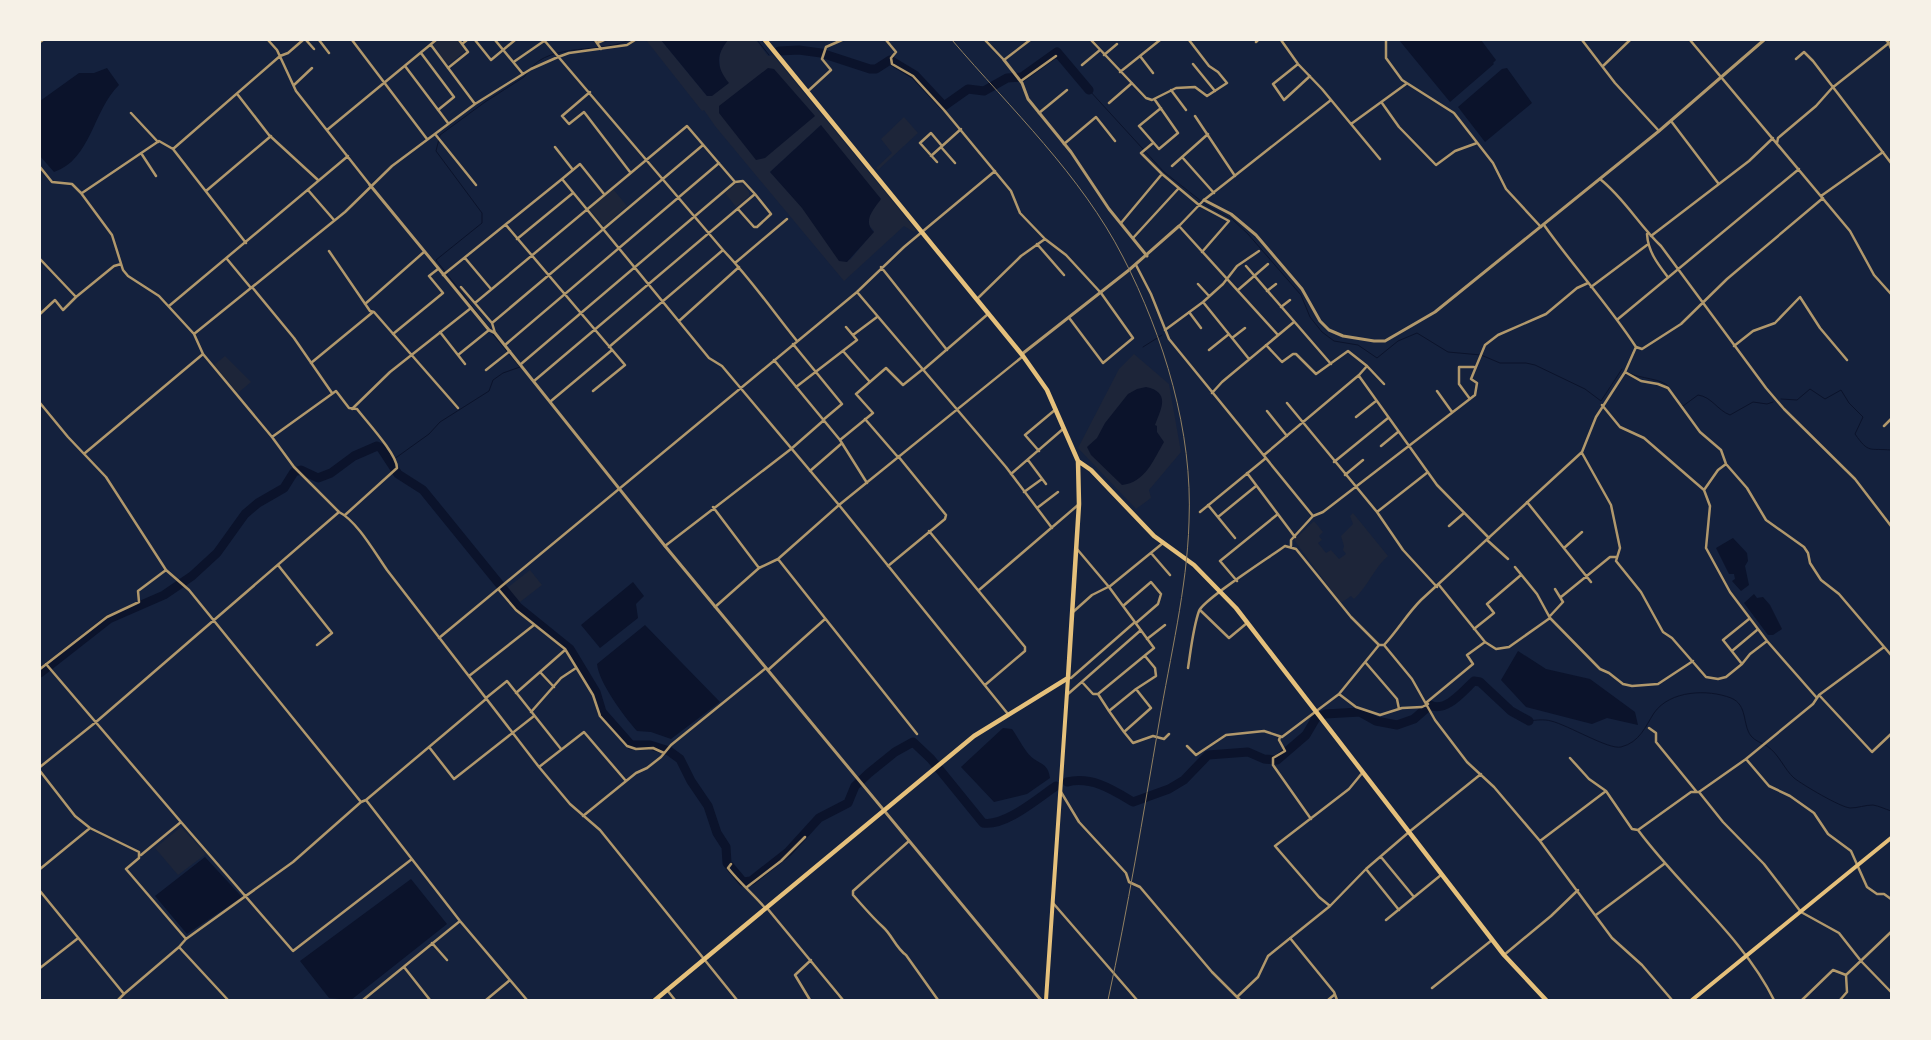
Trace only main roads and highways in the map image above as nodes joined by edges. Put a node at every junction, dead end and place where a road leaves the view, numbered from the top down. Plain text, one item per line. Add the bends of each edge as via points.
1 (765, 40) edge
2 (1078, 460) junction
3 (1068, 678) junction
4 (1891, 838) edge
5 (655, 1000) edge
6 (1046, 1000) edge
7 (1546, 1000) edge
8 (1692, 1000) edge

1 - 2 highway via 1023,355 1047,390
2 - 3 highway via 1077,549
2 - 7 highway via 1163,543 1194,565 1248,623 1492,940
3 - 5 highway via 974,736
3 - 6 main road
4 - 8 main road

